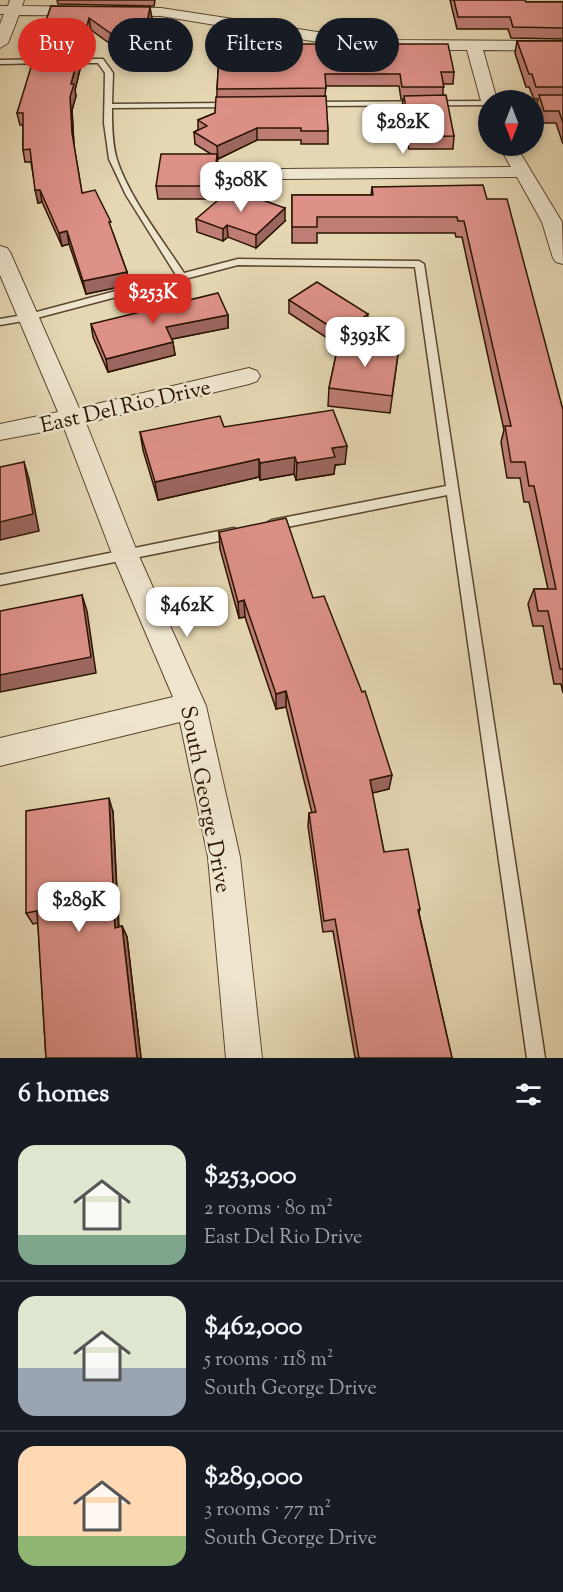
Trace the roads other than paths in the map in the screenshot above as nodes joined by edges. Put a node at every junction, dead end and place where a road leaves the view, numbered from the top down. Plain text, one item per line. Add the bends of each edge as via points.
1 (10, 6) edge
2 (205, 19) edge
3 (303, 35) edge
4 (0, 43) edge
5 (563, 46) edge
6 (474, 47) junction
7 (0, 62) edge
8 (486, 90) edge
9 (478, 102) edge
10 (544, 103) edge
11 (563, 103) edge
12 (298, 104) edge
13 (239, 105) edge
14 (108, 106) junction
15 (515, 156) edge
16 (525, 172) junction
17 (281, 174) dead end
18 (0, 252) edge
19 (563, 258) edge
20 (180, 275) junction
21 (29, 317) junction
22 (0, 322) edge
23 (249, 376) dead end
24 (72, 418) junction
25 (0, 432) edge
26 (453, 489) junction
27 (125, 554) junction
28 (0, 580) edge
29 (191, 706) junction
30 (0, 752) edge
31 (244, 1058) edge
32 (536, 1058) edge

1 - 2 street via 160,12
1 - 4 street
3 - 6 street via 393,45
5 - 6 street
6 - 8 street
7 - 14 lane via 100,61 109,73
9 - 12 lane
10 - 11 lane
13 - 14 lane
14 - 20 lane via 113,159 130,195
15 - 16 street
16 - 17 street
16 - 19 street via 552,222
18 - 21 street, South George Drive
20 - 21 lane
20 - 26 lane via 238,262 419,264
21 - 22 lane
21 - 24 street, South George Drive
23 - 24 street, East Del Rio Drive
24 - 25 street, East Del Rio Drive
24 - 27 street, South George Drive
26 - 27 lane
26 - 32 lane
27 - 28 lane
27 - 29 street, South George Drive
29 - 30 street
29 - 31 street, South George Drive via 224,857

